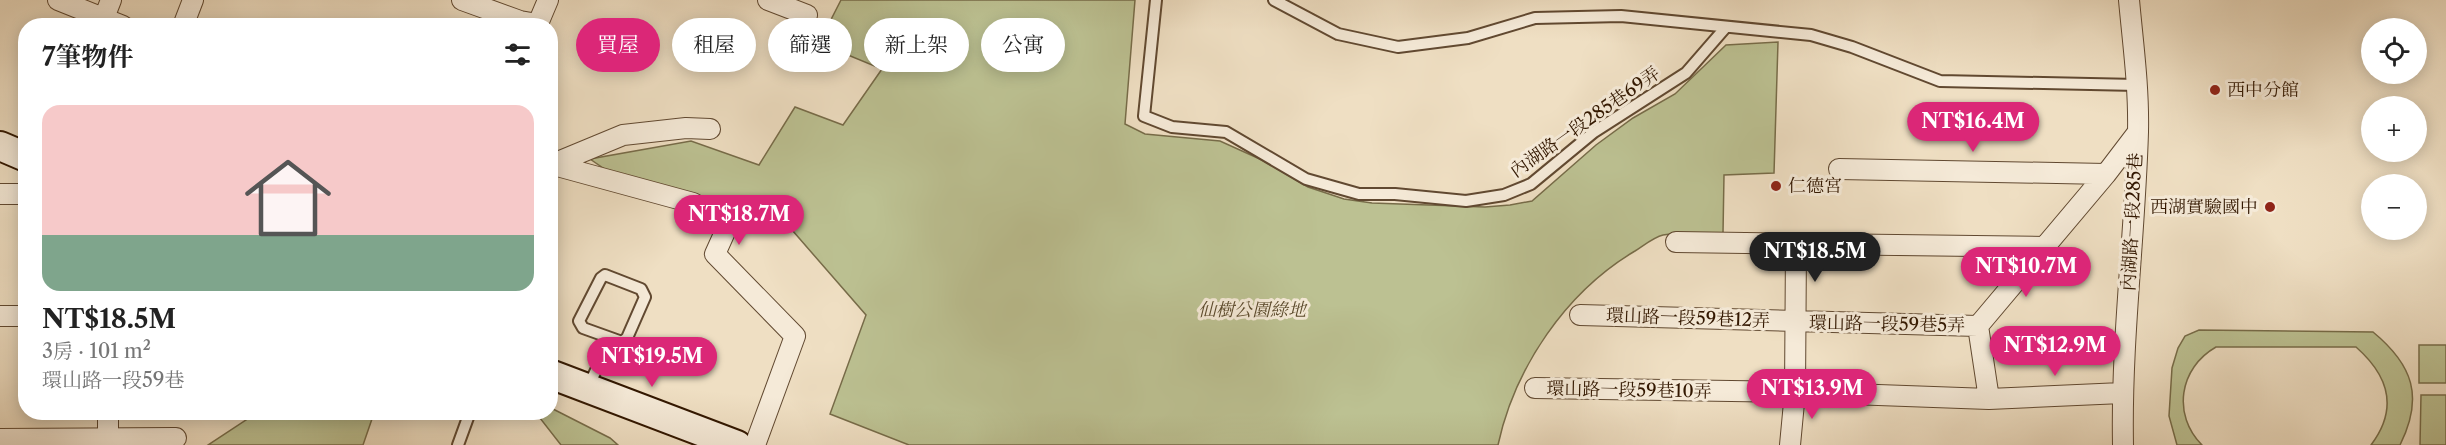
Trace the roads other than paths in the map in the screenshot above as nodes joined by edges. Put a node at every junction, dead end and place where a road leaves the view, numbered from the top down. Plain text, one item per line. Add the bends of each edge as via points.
1 (58, 0) edge
2 (193, 0) edge
3 (462, 0) edge
4 (548, 0) edge
5 (768, 0) edge
6 (1156, 0) edge
7 (1274, 0) edge
8 (2129, 0) edge
9 (107, 9) edge
10 (807, 15) dead end
11 (186, 18) edge
12 (512, 18) edge
13 (540, 18) edge
14 (1726, 27) junction
15 (2138, 85) junction
16 (710, 129) dead end
17 (2138, 132) junction
18 (0, 146) edge
19 (18, 154) edge
20 (558, 162) edge
21 (558, 166) edge
22 (1839, 169) dead end
23 (2106, 174) junction
24 (0, 194) edge
25 (18, 194) edge
26 (1676, 242) dead end
27 (1796, 245) junction
28 (2046, 247) junction
29 (1580, 315) dead end
30 (0, 316) edge
31 (18, 316) edge
32 (1796, 322) junction
33 (1978, 326) junction
34 (611, 339) junction
35 (558, 377) edge
36 (588, 388) junction
37 (1535, 388) dead end
38 (1795, 392) junction
39 (2122, 393) junction
40 (1989, 399) junction
41 (108, 420) edge
42 (467, 420) edge
43 (176, 438) dead end
44 (0, 439) edge
45 (108, 442) edge
46 (458, 445) edge
47 (737, 445) edge
48 (755, 445) edge
49 (1790, 445) edge
50 (2123, 445) edge

1 - 9 street
2 - 11 street
3 - 12 street
4 - 13 street
5 - 10 street
6 - 14 lane, 內湖路一段285巷69弄 via 1144,116 1172,127 1226,132 1306,179 1359,195 1442,200 1504,195 1531,184 1594,132 1686,73
7 - 14 lane via 1338,34 1398,47 1468,38 1535,18 1620,16
8 - 15 street, 內湖路一段285巷
14 - 15 lane via 1811,35 1940,81
15 - 17 street, 內湖路一段285巷
16 - 20 street via 623,135
17 - 23 street, 環山路一段59巷5弄
17 - 39 street, 內湖路一段285巷
18 - 19 street
21 - 48 street via 693,203 729,223 715,254 795,336
22 - 23 street
23 - 28 street, 環山路一段59巷5弄
24 - 25 street
26 - 27 street
27 - 28 street
27 - 32 street
28 - 33 street, 環山路一段59巷5弄
29 - 32 street, 環山路一段59巷12弄
30 - 31 street
32 - 33 street, 環山路一段59巷5弄
32 - 38 street
33 - 40 street, 環山路一段59巷5弄
34 - 34 lane via 618,342 627,338 645,297 640,289 605,275 579,321 584,328
34 - 36 lane
35 - 36 street
36 - 47 street
37 - 38 street, 環山路一段59巷10弄
38 - 40 street, 環山路一段59巷10弄
38 - 49 street
39 - 40 street, 環山路一段59巷10弄
39 - 50 street, 內湖路一段285巷
41 - 45 street
42 - 46 lane
43 - 45 street
44 - 45 street

